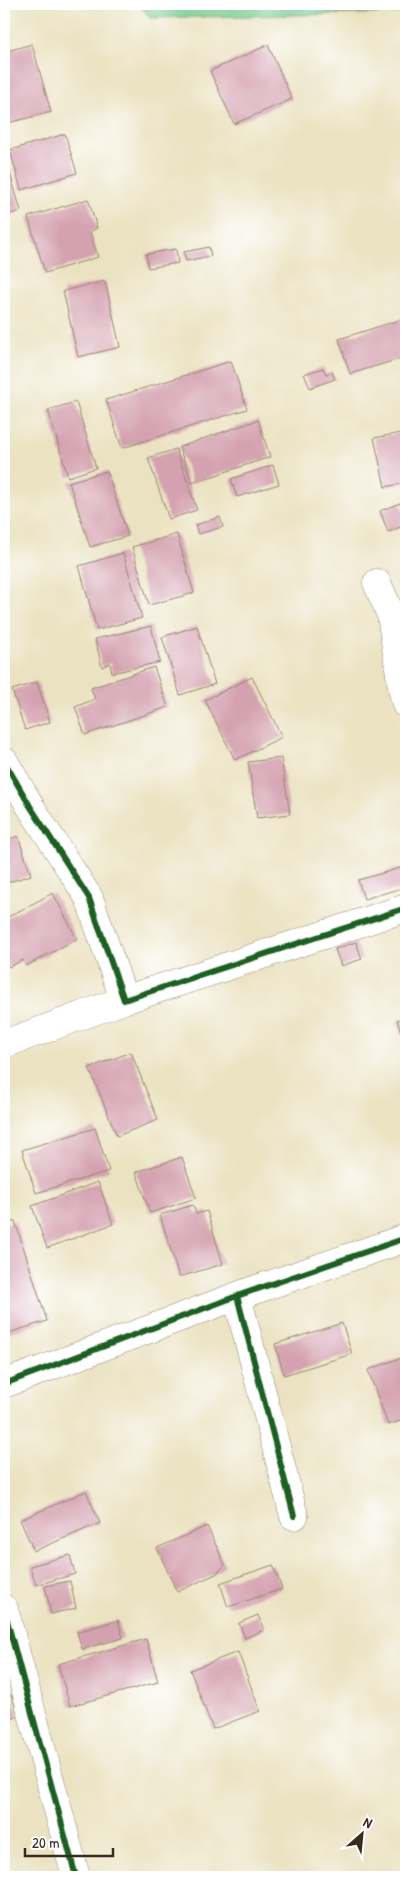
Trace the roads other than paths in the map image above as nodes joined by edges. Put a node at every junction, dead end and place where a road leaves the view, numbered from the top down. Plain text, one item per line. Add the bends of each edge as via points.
1 (377, 583) dead end
2 (406, 704) edge
3 (4, 761) edge
4 (406, 908) edge
5 (124, 1000) junction
6 (4, 1044) edge
7 (406, 1238) edge
8 (237, 1296) junction
9 (4, 1384) edge
10 (294, 1516) dead end
11 (4, 1609) edge
12 (76, 1877) edge

1 - 2 street via 391,615
3 - 5 street via 89,898
4 - 5 street
5 - 6 street
7 - 8 street
8 - 9 street
8 - 10 street
11 - 12 street

